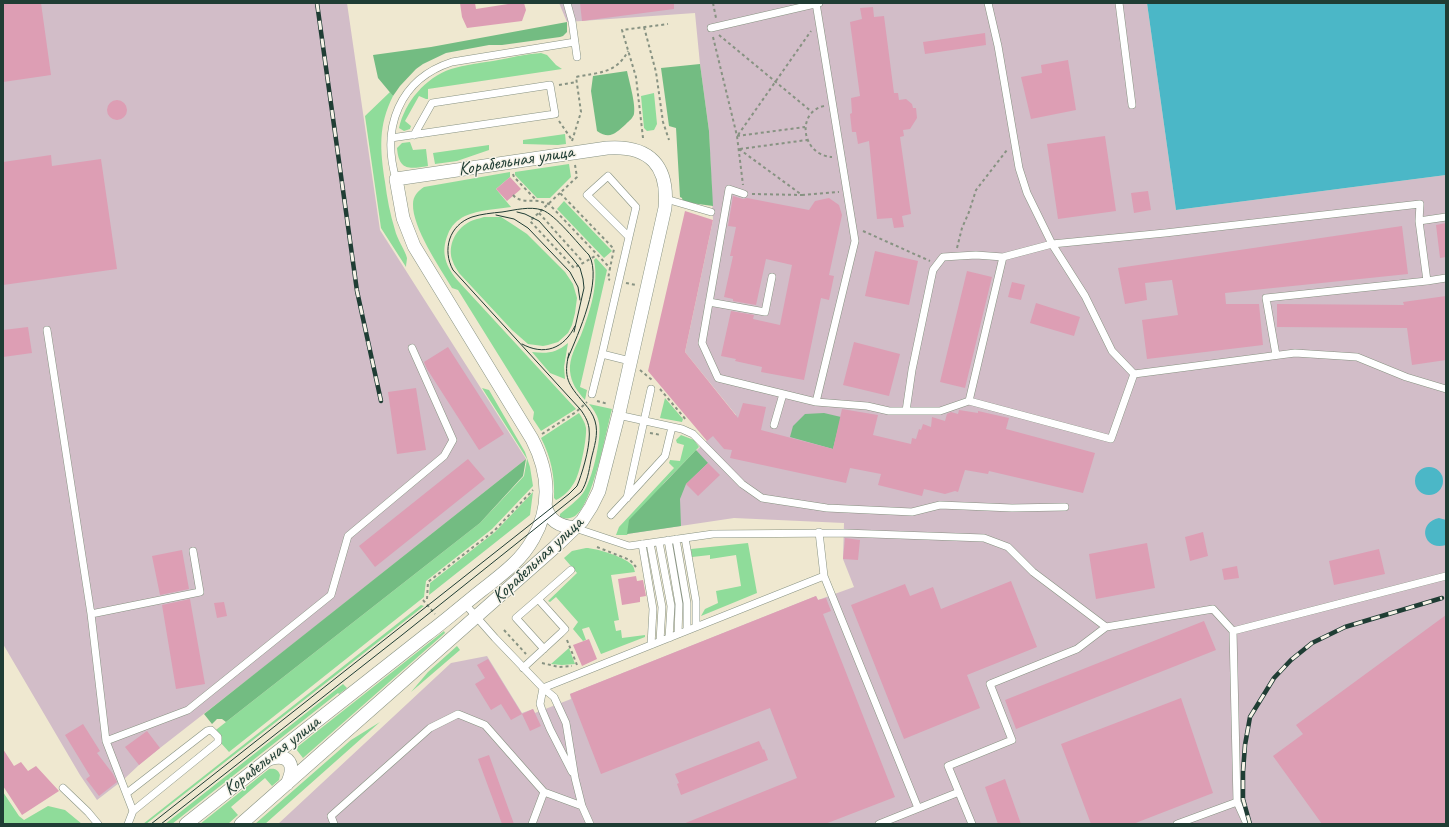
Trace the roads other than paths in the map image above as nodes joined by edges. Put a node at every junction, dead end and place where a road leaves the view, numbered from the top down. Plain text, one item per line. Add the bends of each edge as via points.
1 (568, 3) edge
2 (817, 3) edge
3 (988, 3) edge
4 (1119, 3) edge
5 (714, 27) road end
6 (575, 42) junction
7 (577, 57) dead end
8 (1132, 105) dead end
9 (414, 135) junction
10 (390, 138) junction
11 (396, 179) junction
12 (744, 194) road end
13 (666, 199) junction
14 (711, 212) dead end
15 (1446, 217) edge
16 (1419, 221) junction
17 (629, 237) junction
18 (1052, 244) junction
19 (1003, 257) junction
20 (772, 277) dead end
21 (1446, 278) edge
22 (1427, 281) junction
23 (709, 302) junction
24 (47, 330) dead end
25 (412, 348) dead end
26 (602, 354) junction
27 (1276, 355) junction
28 (635, 365) junction
29 (1134, 374) junction
30 (652, 389) dead end
31 (1446, 389) edge
32 (592, 394) dead end
33 (783, 394) junction
34 (969, 401) junction
35 (816, 402) junction
36 (906, 411) junction
37 (618, 415) junction
38 (644, 421) junction
39 (774, 425) dead end
40 (672, 427) junction
41 (627, 498) junction
42 (545, 505) junction
43 (1065, 507) dead end
44 (611, 515) dead end
45 (575, 528) junction
46 (819, 532) junction
47 (685, 538) junction
48 (676, 539) junction
49 (668, 540) junction
50 (659, 542) junction
51 (650, 543) junction
52 (642, 544) junction
53 (192, 551) dead end
54 (571, 570) dead end
55 (824, 576) junction
56 (1446, 576) edge
57 (538, 599) junction
58 (465, 604) junction
59 (91, 614) junction
60 (476, 617) junction
61 (696, 627) junction
62 (1106, 627) junction
63 (687, 630) junction
64 (1233, 631) junction
65 (678, 634) junction
66 (669, 638) junction
67 (660, 641) junction
68 (651, 645) junction
69 (544, 649) junction
70 (524, 668) junction
71 (543, 688) junction
72 (106, 741) junction
73 (269, 759) junction
74 (575, 778) junction
75 (287, 784) junction
76 (63, 788) dead end
77 (544, 792) junction
78 (959, 792) junction
79 (127, 793) junction
80 (1237, 802) junction
81 (582, 806) junction
82 (918, 808) junction
83 (133, 811) junction
84 (98, 824) edge
85 (128, 824) edge
86 (186, 824) edge
87 (241, 824) edge
88 (334, 824) edge
89 (532, 824) edge
90 (590, 824) edge
91 (879, 824) edge
92 (972, 824) edge
93 (1177, 824) edge
94 (1247, 824) edge

1 - 6 lane
2 - 5 lane
2 - 35 lane via 855,241
3 - 18 lane via 1019,168 1027,193
4 - 8 lane
6 - 7 lane
6 - 10 lane via 463,59 439,66 422,78 402,101
9 - 9 lane via 554,114 550,85 432,103
9 - 10 lane
10 - 11 lane
11 - 13 street, Корабельная улица via 619,147 638,150 657,164 664,178
11 - 42 street, Корабельная улица via 403,218 414,246 532,438 546,479
12 - 23 lane via 729,189
13 - 14 lane
13 - 28 street, Корабельная улица
15 - 16 lane
16 - 18 lane via 1423,203
16 - 22 lane
17 - 17 lane via 587,196 608,176 636,207
17 - 26 lane
18 - 19 lane
18 - 29 lane via 1084,296 1112,351
19 - 34 lane
19 - 36 lane via 943,257 933,270
20 - 23 lane via 765,312
21 - 22 lane
22 - 27 lane via 1266,298
23 - 33 lane via 702,343 718,378
24 - 59 lane
25 - 72 lane via 452,440 444,456 348,536 331,595 188,710
26 - 28 lane
26 - 32 lane
27 - 29 lane
27 - 31 lane via 1295,353 1357,357 1406,377
28 - 37 street, Корабельная улица
29 - 34 lane via 1111,439
30 - 38 lane
33 - 35 lane
33 - 39 lane
34 - 36 lane via 940,411
35 - 36 lane
37 - 38 lane
37 - 45 street, Корабельная улица via 598,491 586,515
38 - 40 lane
38 - 41 lane
40 - 41 lane via 665,456
40 - 43 lane via 693,434 742,484 762,498 826,508 912,512 940,505
41 - 44 lane
42 - 45 street via 551,519 564,527
42 - 58 street, Корабельная улица via 538,528 522,556
45 - 52 lane via 629,546
45 - 60 street, Корабельная улица
46 - 47 lane via 713,534
46 - 55 lane
46 - 62 lane via 984,538 1008,547 1033,572
47 - 48 lane
47 - 61 lane via 696,601
48 - 49 lane
48 - 63 lane via 687,603
49 - 50 lane
49 - 65 lane via 679,604
50 - 51 lane
50 - 66 lane via 671,606
51 - 52 lane
51 - 67 lane via 662,607
52 - 68 lane via 654,609
53 - 59 lane via 200,592
54 - 57 lane
55 - 61 lane
55 - 82 lane
56 - 64 lane
57 - 69 lane via 565,629
57 - 69 lane via 516,618
58 - 60 lane
58 - 73 street, Корабельная улица
59 - 72 lane
60 - 70 lane
60 - 75 street, Корабельная улица
61 - 63 lane
62 - 64 lane via 1213,609
62 - 78 lane via 1077,649 990,684 1012,740 948,766
63 - 65 lane
64 - 80 lane
65 - 66 lane
66 - 67 lane
67 - 68 lane
68 - 71 lane
69 - 70 lane
70 - 71 lane
71 - 74 lane via 540,704 542,710
71 - 74 lane via 554,697 566,723
72 - 79 lane
73 - 75 street via 278,757 289,761 292,767
73 - 86 street, Корабельная улица
74 - 81 lane
75 - 87 street, Корабельная улица
76 - 84 lane
77 - 81 lane
77 - 88 lane via 486,725 458,714 430,728 342,806 331,816
77 - 89 lane
78 - 82 lane
78 - 92 lane
79 - 83 lane
79 - 83 lane via 207,731 211,730 218,737 218,742
80 - 93 lane
80 - 94 lane
81 - 90 lane
82 - 91 lane
83 - 85 lane

